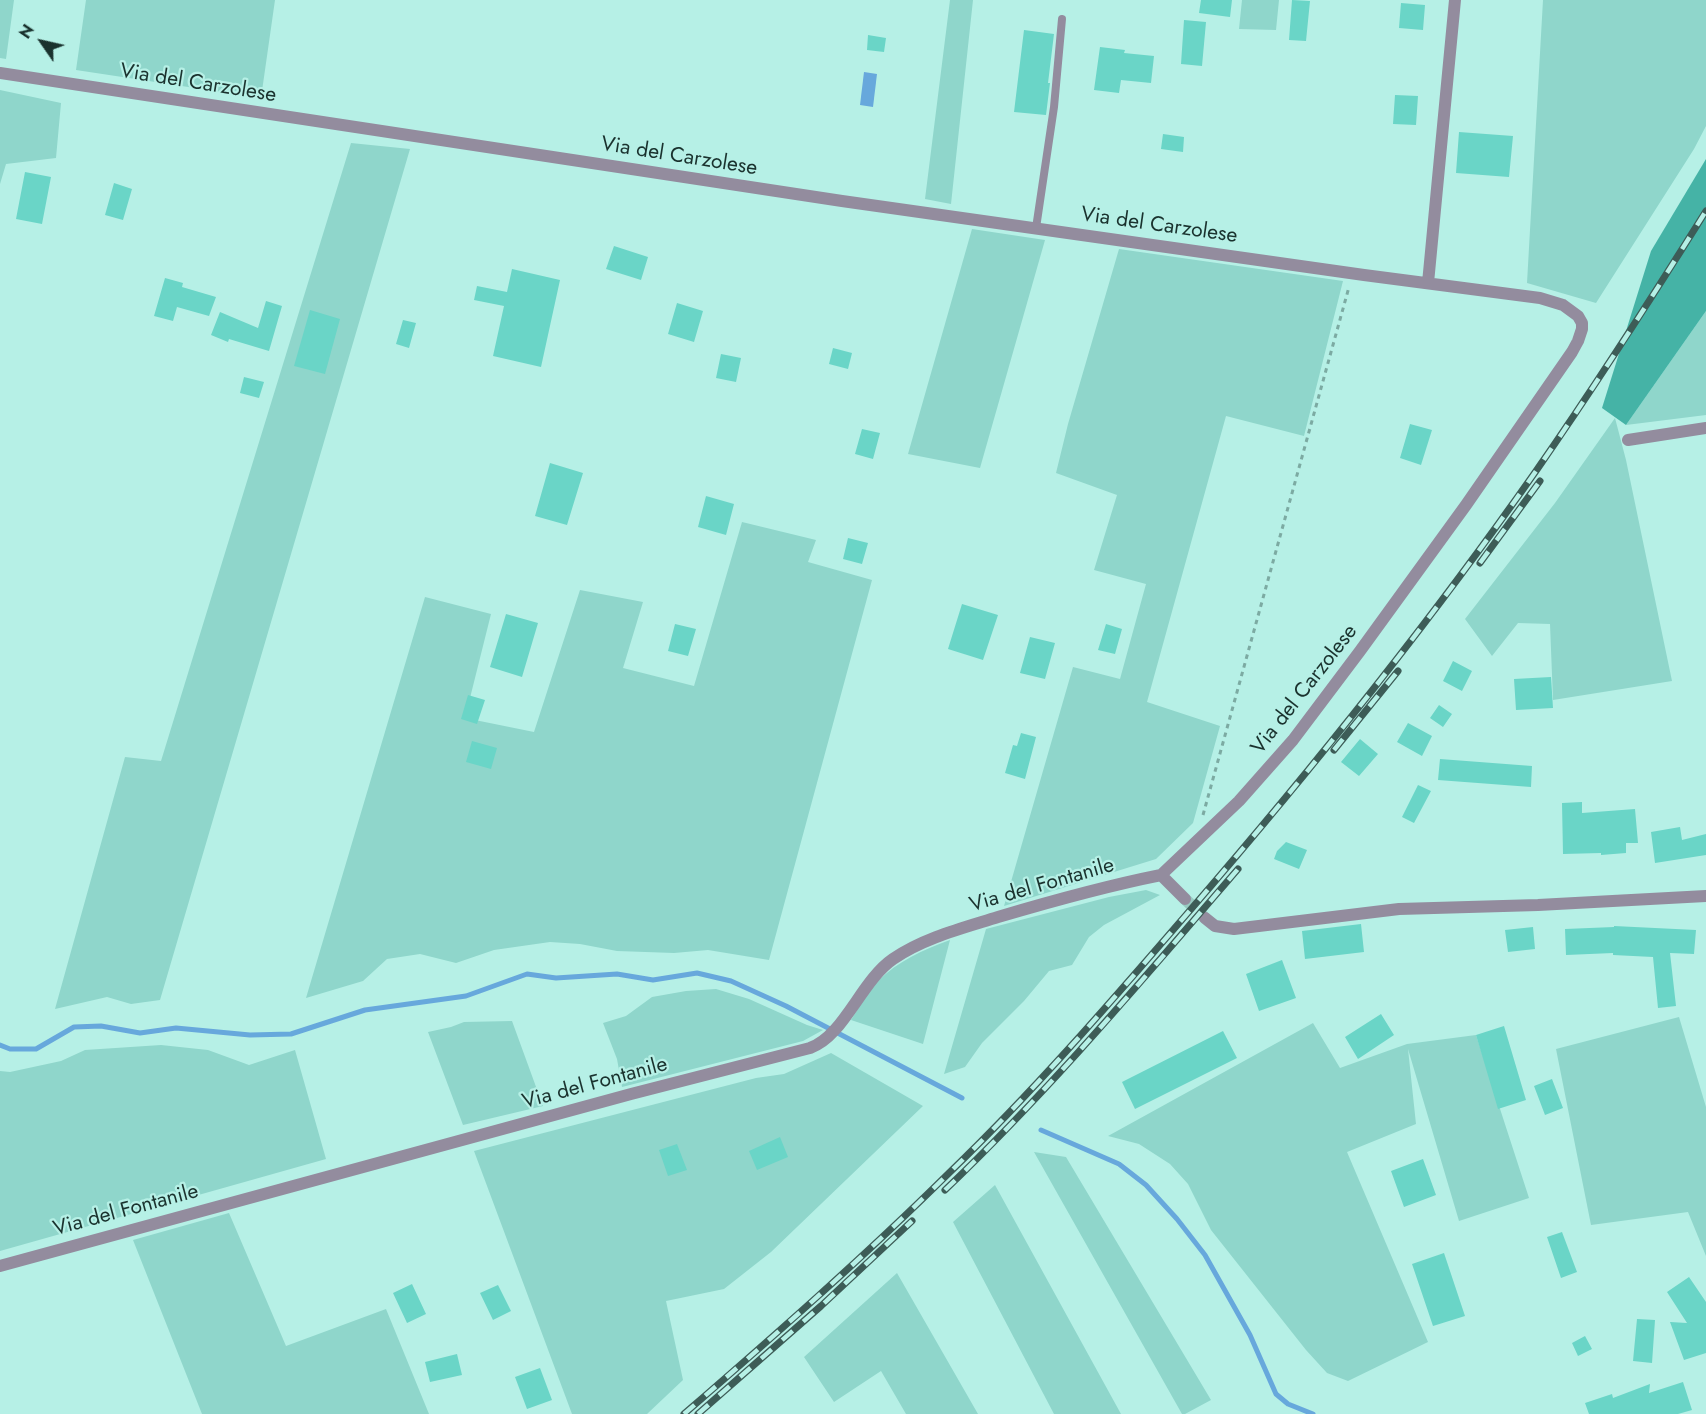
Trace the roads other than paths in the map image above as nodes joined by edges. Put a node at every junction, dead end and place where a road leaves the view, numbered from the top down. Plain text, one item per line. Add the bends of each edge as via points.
1 (1455, 0) edge
2 (1062, 19) dead end
3 (0, 73) edge
4 (1036, 228) junction
5 (1428, 283) junction
6 (1706, 428) edge
7 (1628, 440) dead end
8 (1161, 875) junction
9 (1706, 896) edge
10 (1185, 899) tunnel mouth
11 (1205, 918) tunnel mouth
12 (0, 1266) edge

1 - 5 street
2 - 4 lane
3 - 4 street, Via del Carzolese
4 - 5 street, Via del Carzolese
5 - 8 street, Via del Carzolese via 1557,303 1578,316 1582,322 1581,335 1491,470 1323,702 1257,782
6 - 7 street
8 - 10 street
8 - 12 street, Via del Fontanile via 1035,906 922,943 892,959 876,974 821,1043 798,1052
9 - 11 street via 1400,909 1234,929 1215,926

